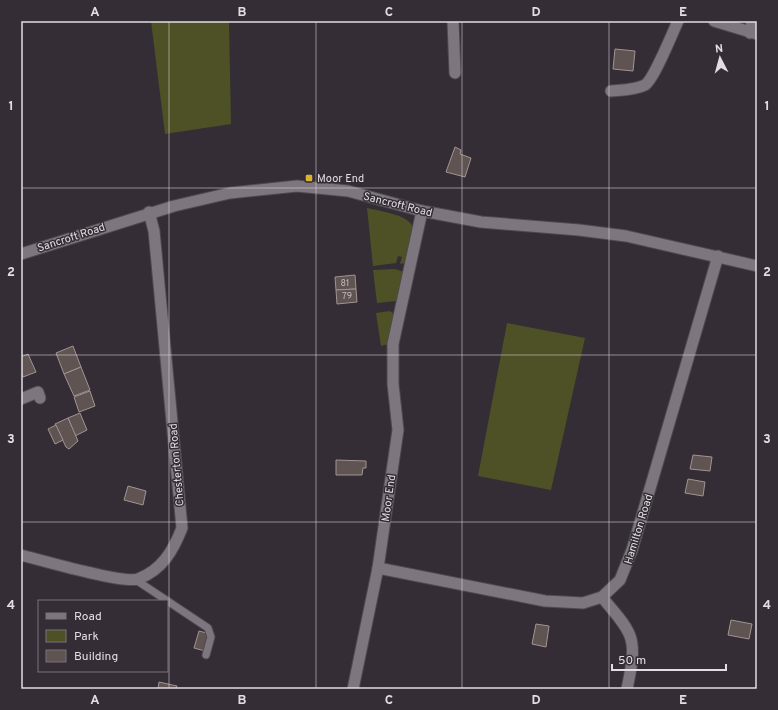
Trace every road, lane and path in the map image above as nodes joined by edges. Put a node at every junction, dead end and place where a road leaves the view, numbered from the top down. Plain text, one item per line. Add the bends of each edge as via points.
1 (454, 21) edge
2 (678, 21) edge
3 (714, 21) edge
4 (752, 21) edge
5 (753, 33) edge
6 (455, 73) dead end
7 (611, 91) dead end
8 (422, 211) junction
9 (149, 212) junction
10 (21, 254) edge
11 (718, 256) junction
12 (757, 266) edge
13 (40, 398) dead end
14 (21, 399) edge
15 (21, 555) edge
16 (378, 568) junction
17 (136, 580) junction
18 (602, 597) junction
19 (166, 600) edge
20 (168, 601) edge
21 (206, 655) dead end
22 (353, 689) edge
23 (627, 689) edge

1 - 6 street
2 - 7 street via 656,71 646,84
3 - 5 street
4 - 5 street
8 - 9 street, Sancroft Road via 348,191 297,186 230,193
8 - 11 street, Sancroft Road via 481,222 626,236
8 - 16 street, Moor End via 393,344 393,384 398,430
9 - 10 street, Sancroft Road
9 - 17 street, Chesterton Road via 154,231 182,528 175,546 162,566
11 - 12 street, Sancroft Road
11 - 18 street, Hamilton Road via 632,550 620,580
13 - 14 street via 38,392
15 - 17 street via 105,576
16 - 18 street, Hamilton Road via 545,601 583,603
16 - 22 street, Moor End
17 - 19 lane
18 - 23 street via 631,640
20 - 21 lane via 208,628 211,637

